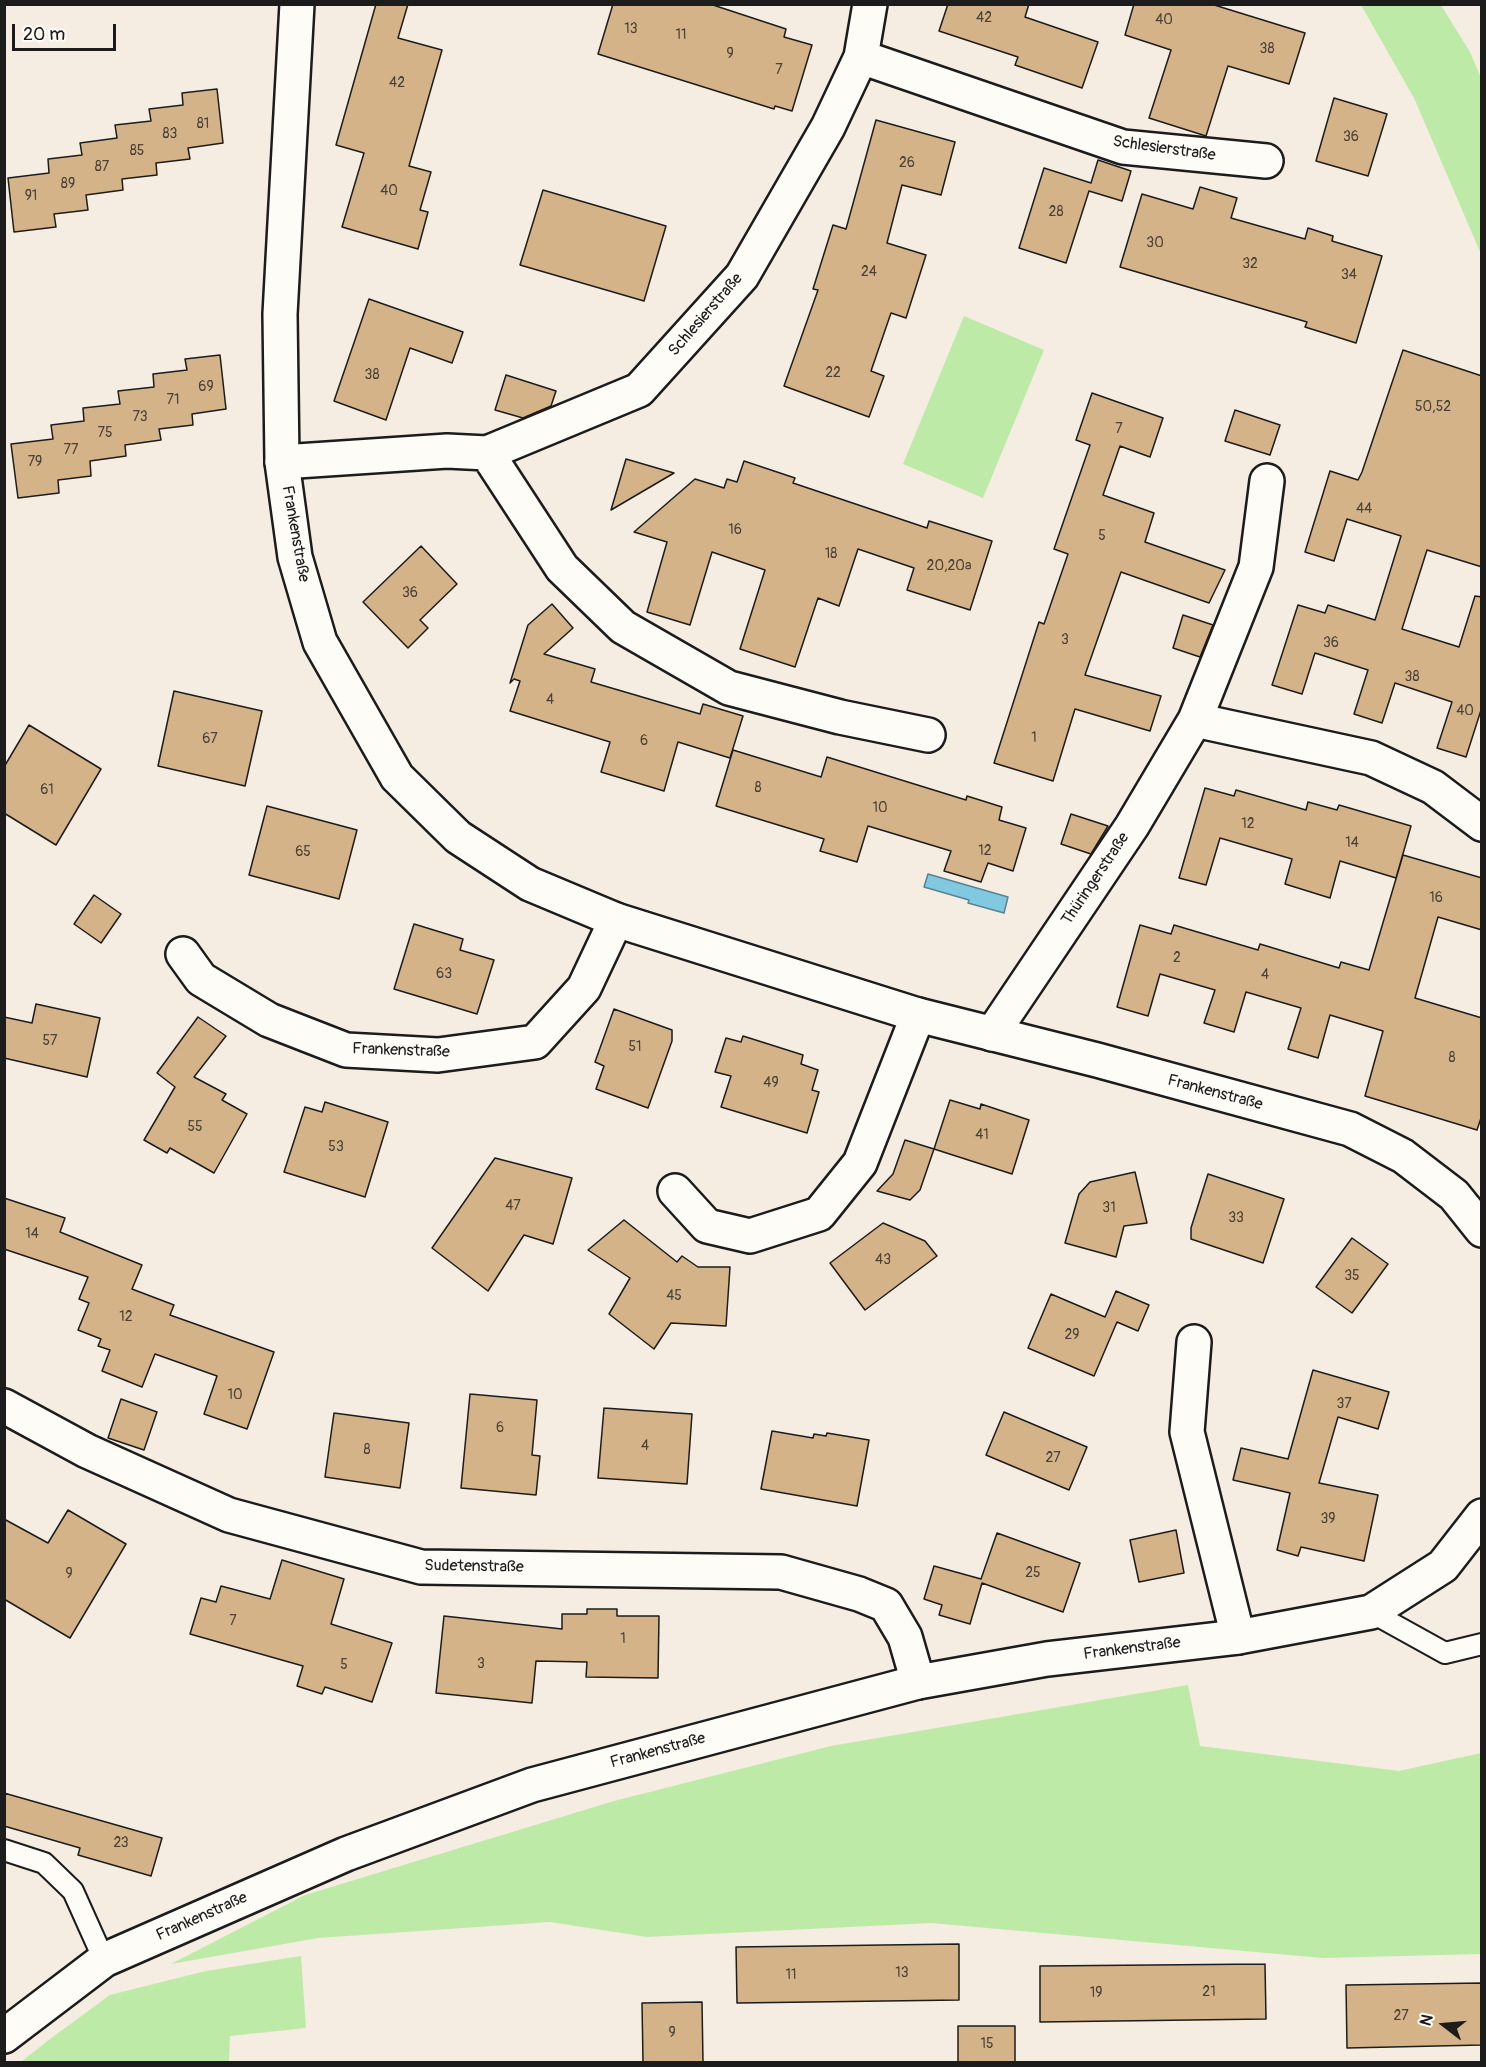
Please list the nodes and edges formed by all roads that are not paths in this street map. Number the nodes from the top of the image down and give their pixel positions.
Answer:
1 (297, 4) edge
2 (870, 4) edge
3 (861, 57) junction
4 (1266, 161) dead end
5 (487, 453) junction
6 (282, 462) junction
7 (1267, 482) dead end
8 (1195, 720) junction
9 (928, 735) dead end
10 (1482, 824) edge
11 (616, 920) junction
12 (183, 954) dead end
13 (918, 1015) junction
14 (992, 1034) junction
15 (675, 1191) dead end
16 (1482, 1230) edge
17 (1194, 1342) dead end
18 (4, 1406) edge
19 (1482, 1516) edge
20 (1371, 1612) junction
21 (1238, 1637) junction
22 (1482, 1644) edge
23 (918, 1682) junction
24 (4, 1850) edge
25 (104, 1960) junction
26 (4, 2036) edge

1 - 6 street, Frankenstraße
2 - 3 street, Schlesierstraße
3 - 4 street, Schlesierstraße
3 - 5 street, Schlesierstraße
5 - 6 street, Schlesierstraße
5 - 9 street
6 - 11 street, Frankenstraße
7 - 8 street, Thüringerstraße
8 - 10 street
8 - 14 street, Thüringerstraße
11 - 12 street, Frankenstraße
11 - 13 street, Frankenstraße
13 - 14 street, Frankenstraße
13 - 15 street
14 - 16 street, Frankenstraße
17 - 21 street
18 - 23 street, Sudetenstraße
19 - 20 street, Frankenstraße
20 - 21 street, Frankenstraße
20 - 22 lane
21 - 23 street, Frankenstraße
23 - 25 street, Frankenstraße
24 - 25 lane
25 - 26 street, Frankenstraße

